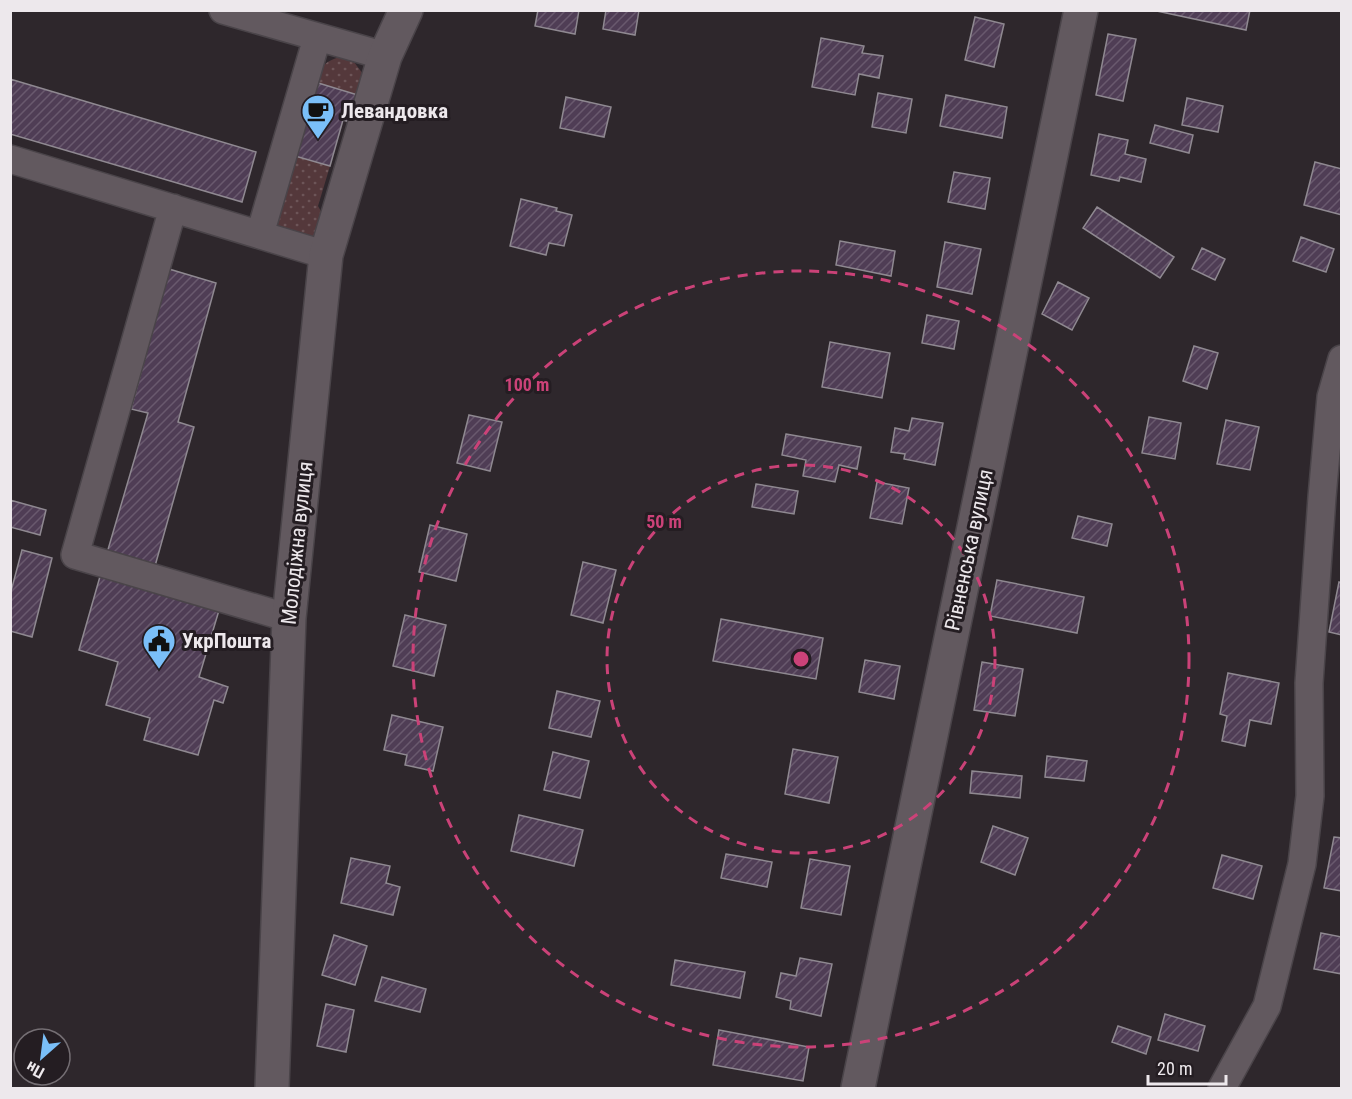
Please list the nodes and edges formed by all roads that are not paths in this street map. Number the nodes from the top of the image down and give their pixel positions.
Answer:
1 (222, 10) edge
2 (406, 10) edge
3 (1081, 10) edge
4 (317, 38) junction
5 (385, 57) junction
6 (10, 159) edge
7 (173, 208) junction
8 (260, 234) junction
9 (326, 255) junction
10 (1341, 359) edge
11 (289, 618) junction
12 (272, 1089) edge
13 (858, 1089) edge
14 (1222, 1089) edge

1 - 4 street
2 - 5 street, Молодіжна вулиця
3 - 13 street, Рівненська вулиця
4 - 5 street
4 - 8 street
5 - 9 street, Молодіжна вулиця
6 - 7 street
7 - 8 street
7 - 11 street
8 - 9 street
9 - 11 street, Молодіжна вулиця
10 - 14 street
11 - 12 street, Молодіжна вулиця

